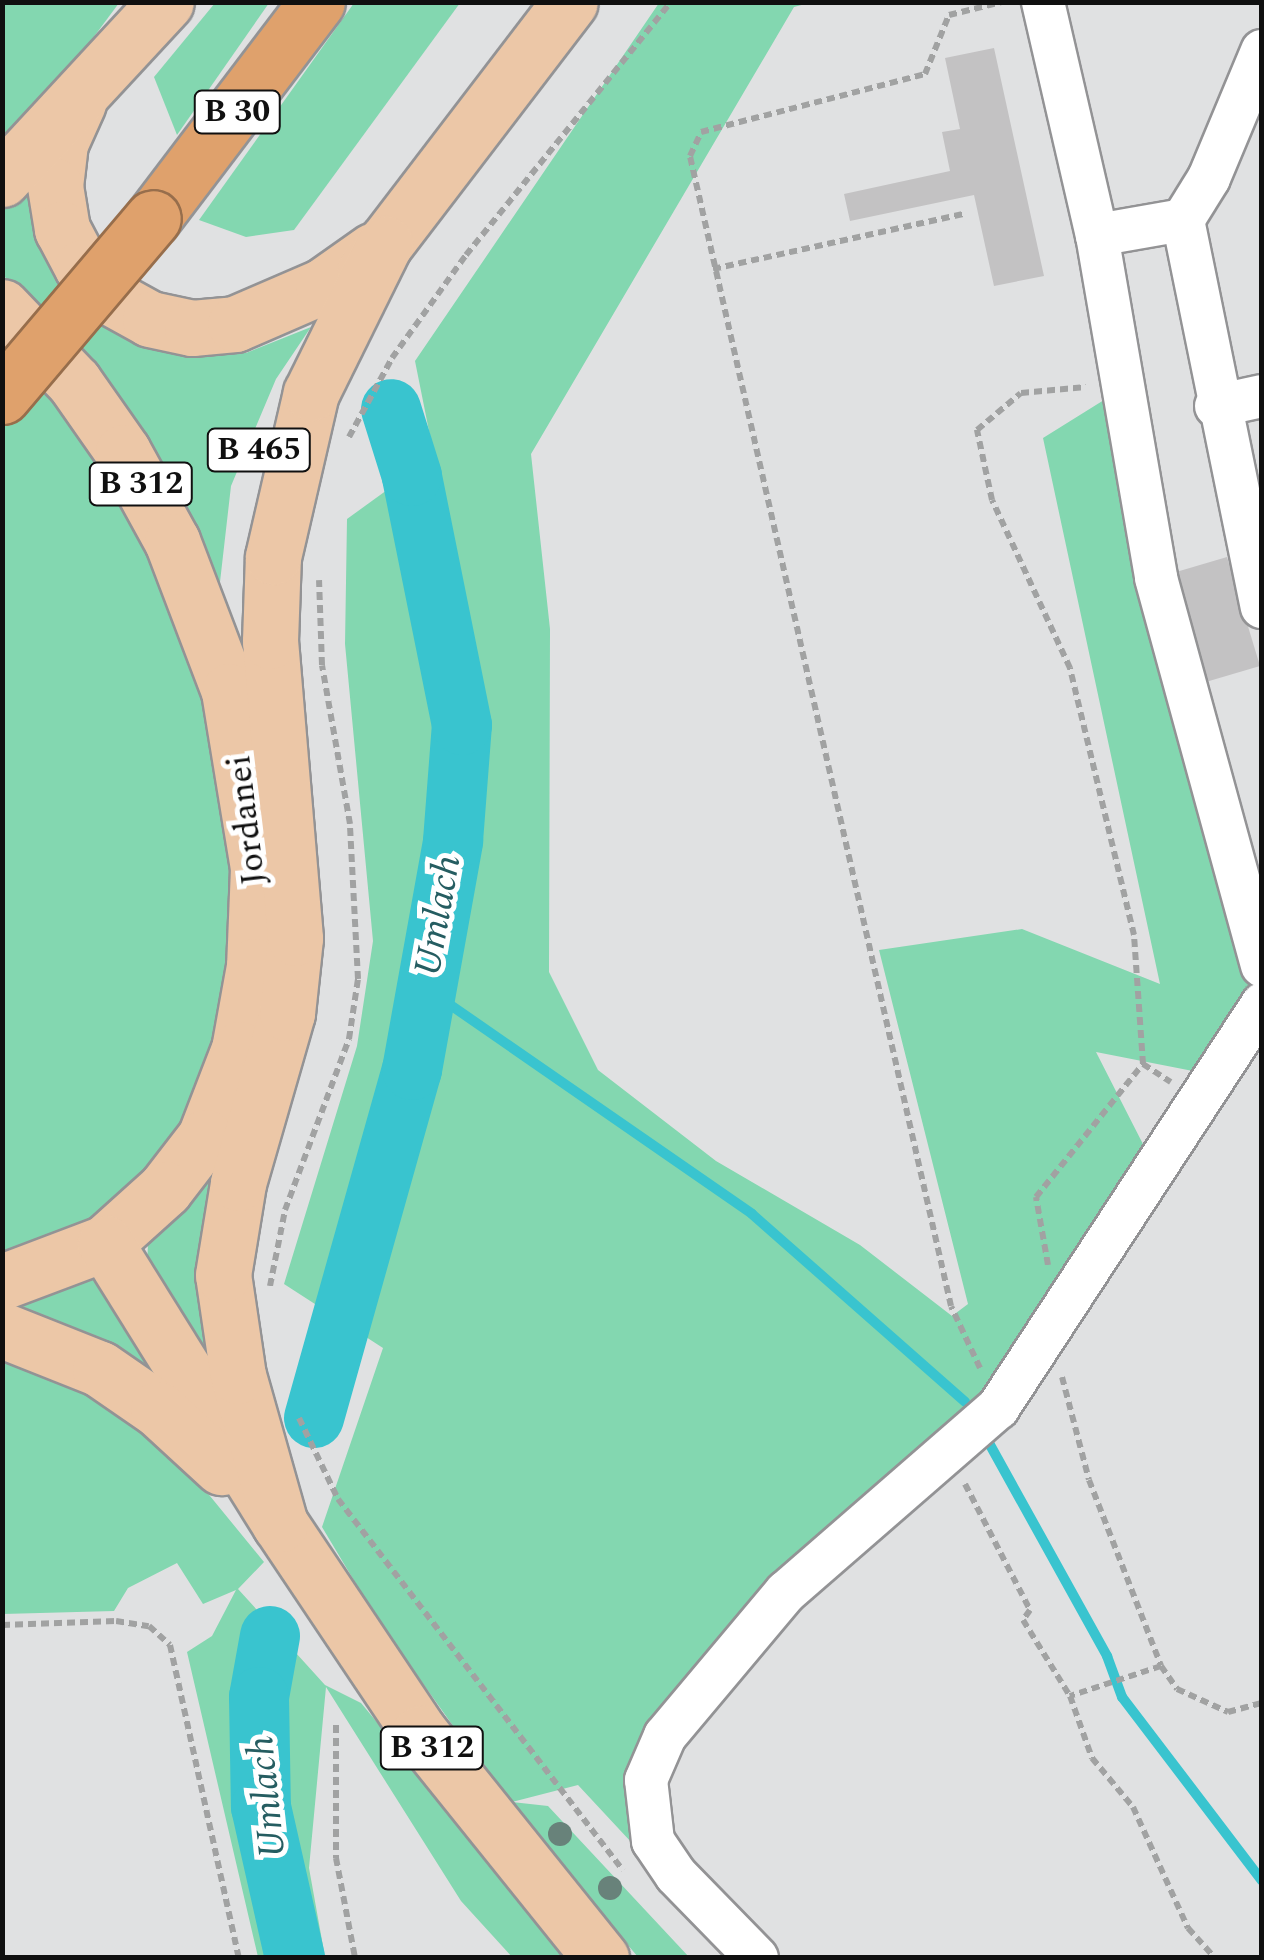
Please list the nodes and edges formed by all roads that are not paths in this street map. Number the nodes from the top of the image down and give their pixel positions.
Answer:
1 (166, 2) edge
2 (317, 2) edge
3 (570, 2) edge
4 (1043, 2) edge
5 (1262, 51) edge
6 (78, 104) junction
7 (2, 179) edge
8 (1183, 220) junction
9 (1097, 235) junction
10 (385, 243) junction
11 (2, 307) edge
12 (2, 396) edge
13 (1262, 396) edge
14 (1216, 406) junction
15 (1262, 606) edge
16 (229, 691) junction
17 (1262, 966) edge
18 (1262, 1004) edge
19 (105, 1243) junction
20 (2, 1282) edge
21 (2, 1330) edge
22 (280, 1524) junction
23 (601, 1958) edge
24 (757, 1958) edge

1 - 6 main road
2 - 12 highway, B 30, bridge
3 - 10 main road, B 465
4 - 9 lane
5 - 8 lane
6 - 7 main road
6 - 10 main road
8 - 9 lane
8 - 14 lane
9 - 17 lane
10 - 16 main road, B 465
10 - 22 main road
11 - 16 main road, Jordanei / B 312
13 - 14 lane
14 - 15 lane
16 - 19 main road, Jordanei / B 312
18 - 24 lane
19 - 20 main road, Jordanei / B 312
19 - 22 main road, B 312
21 - 22 main road, B 312
22 - 23 main road, B 312

